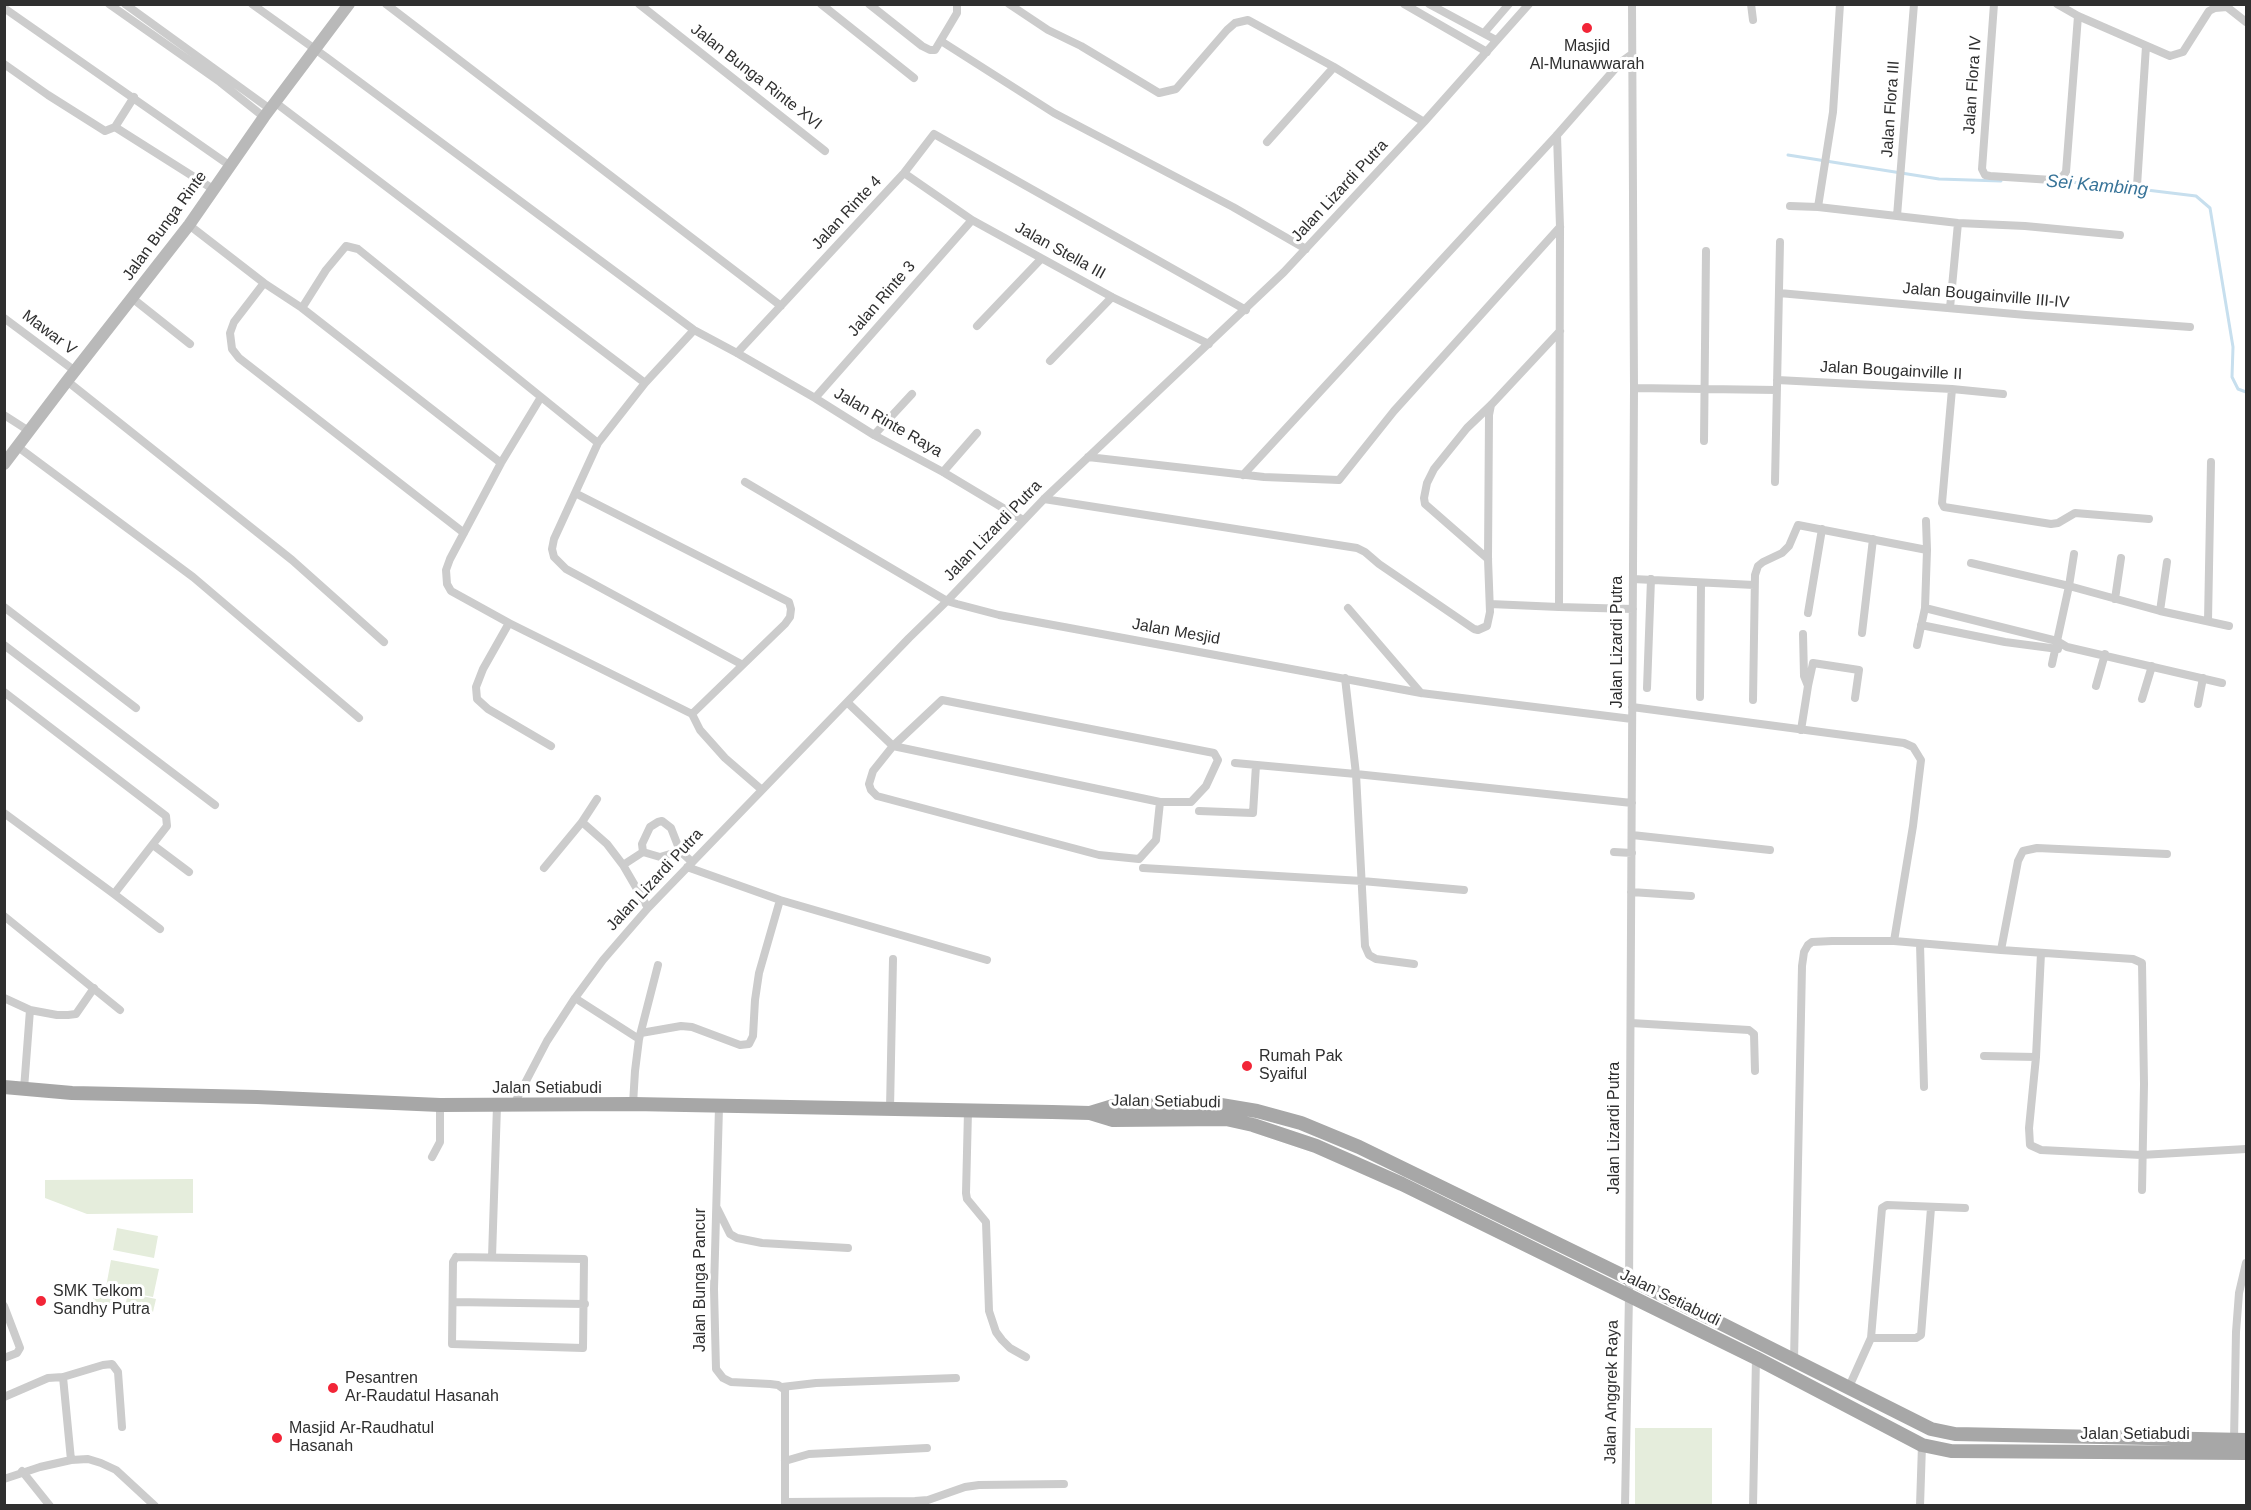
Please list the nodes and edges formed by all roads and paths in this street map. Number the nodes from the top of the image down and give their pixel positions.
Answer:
1 (109, 4) edge
2 (125, 4) edge
3 (252, 4) edge
4 (350, 4) edge
5 (386, 4) edge
6 (639, 4) edge
7 (822, 4) edge
8 (869, 4) edge
9 (957, 4) edge
10 (1009, 4) edge
11 (1404, 4) edge
12 (1429, 4) edge
13 (1509, 4) edge
14 (1529, 4) edge
15 (1750, 4) edge
16 (1840, 4) edge
17 (1914, 4) edge
18 (1994, 4) edge
19 (2057, 4) edge
20 (4, 8) edge
21 (1632, 9) edge
22 (1446, 15) junction
23 (133, 16) junction
24 (2078, 16) junction
25 (1753, 20) dead end
26 (2247, 22) edge
27 (1438, 25) junction
28 (1484, 33) junction
29 (1496, 40) junction
30 (941, 41) junction
31 (2146, 46) junction
32 (316, 50) junction
33 (1487, 52) junction
34 (1632, 54) junction
35 (4, 64) edge
36 (1334, 67) junction
37 (914, 78) dead end
38 (134, 97) junction
39 (270, 110) junction
40 (1424, 122) junction
41 (115, 127) junction
42 (1557, 135) junction
43 (1267, 142) dead end
44 (825, 151) dead end
45 (229, 165) junction
46 (904, 173) junction
47 (2137, 186) dead end
48 (213, 189) junction
49 (1790, 206) dead end
50 (1818, 207) junction
51 (1897, 216) junction
52 (972, 220) junction
53 (1958, 223) junction
54 (189, 225) junction
55 (1560, 227) junction
56 (2120, 235) dead end
57 (1780, 242) dead end
58 (1306, 249) junction
59 (1706, 251) dead end
60 (1041, 259) junction
61 (264, 283) junction
62 (1779, 293) junction
63 (1112, 297) junction
64 (132, 298) junction
65 (781, 306) junction
66 (302, 308) junction
67 (1950, 308) junction
68 (1246, 310) junction
69 (4, 318) edge
70 (977, 326) dead end
71 (2190, 327) dead end
72 (694, 330) junction
73 (1560, 331) junction
74 (190, 344) dead end
75 (1209, 344) junction
76 (737, 353) junction
77 (1050, 361) dead end
78 (71, 376) junction
79 (1777, 380) junction
80 (645, 383) junction
81 (1634, 388) junction
82 (1705, 389) junction
83 (1952, 389) junction
84 (1777, 390) junction
85 (912, 394) dead end
86 (2002, 394) dead end
87 (541, 397) junction
88 (815, 398) junction
89 (1491, 405) junction
90 (4, 415) edge
91 (29, 431) junction
92 (977, 433) dead end
93 (874, 435) junction
94 (1704, 441) dead end
95 (597, 443) junction
96 (18, 447) junction
97 (1088, 457) junction
98 (2211, 462) dead end
99 (501, 463) junction
100 (4, 464) edge
101 (943, 472) junction
102 (1243, 474) junction
103 (745, 482) dead end
104 (1775, 482) dead end
105 (575, 493) junction
106 (1044, 499) junction
107 (2149, 519) dead end
108 (1023, 520) junction
109 (1926, 521) dead end
110 (1821, 529) junction
111 (464, 533) junction
112 (1873, 539) junction
113 (1927, 550) junction
114 (2074, 554) dead end
115 (2121, 558) dead end
116 (1488, 559) junction
117 (2167, 562) dead end
118 (1971, 563) dead end
119 (1633, 579) junction
120 (1651, 579) junction
121 (1701, 584) junction
122 (1754, 585) junction
123 (2069, 586) junction
124 (2115, 599) junction
125 (947, 601) junction
126 (1490, 604) junction
127 (4, 607) edge
128 (1559, 607) junction
129 (1348, 608) dead end
130 (1924, 608) junction
131 (1633, 609) junction
132 (2160, 611) junction
133 (1808, 614) dead end
134 (2208, 621) junction
135 (509, 623) junction
136 (1921, 625) junction
137 (2229, 626) dead end
138 (1862, 633) dead end
139 (1803, 634) dead end
140 (384, 642) dead end
141 (4, 645) edge
142 (1917, 645) dead end
143 (2056, 645) junction
144 (2105, 654) junction
145 (741, 664) junction
146 (2052, 664) dead end
147 (2152, 666) junction
148 (1345, 678) junction
149 (2203, 678) junction
150 (2222, 682) dead end
151 (1808, 686) junction
152 (2096, 686) dead end
153 (1647, 688) dead end
154 (4, 692) edge
155 (1421, 693) junction
156 (1700, 697) dead end
157 (1855, 698) dead end
158 (1753, 699) dead end
159 (2142, 699) dead end
160 (848, 703) junction
161 (2198, 704) dead end
162 (1632, 707) junction
163 (136, 708) dead end
164 (692, 714) junction
165 (359, 718) dead end
166 (1632, 719) junction
167 (1801, 730) junction
168 (551, 746) dead end
169 (893, 746) junction
170 (1235, 763) dead end
171 (1256, 765) junction
172 (1356, 774) junction
173 (762, 790) junction
174 (597, 799) dead end
175 (1160, 802) junction
176 (1632, 803) junction
177 (215, 805) dead end
178 (1199, 811) dead end
179 (4, 813) edge
180 (582, 822) junction
181 (1632, 835) junction
182 (153, 844) junction
183 (1770, 850) dead end
184 (680, 851) junction
185 (643, 852) junction
186 (1614, 852) dead end
187 (1632, 853) junction
188 (2167, 854) dead end
189 (623, 865) junction
190 (689, 865) junction
191 (544, 868) dead end
192 (1143, 868) dead end
193 (189, 872) dead end
194 (1362, 881) junction
195 (1464, 890) dead end
196 (1631, 892) junction
197 (114, 894) junction
198 (1691, 896) dead end
199 (780, 900) junction
200 (648, 908) junction
201 (4, 916) edge
202 (160, 929) dead end
203 (1894, 941) junction
204 (1920, 944) junction
205 (2001, 950) junction
206 (2041, 953) junction
207 (893, 959) dead end
208 (987, 960) dead end
209 (1414, 964) dead end
210 (658, 965) dead end
211 (94, 988) junction
212 (4, 998) edge
213 (575, 998) junction
214 (30, 1010) junction
215 (120, 1010) dead end
216 (1631, 1023) junction
217 (640, 1036) junction
218 (1984, 1056) dead end
219 (2036, 1057) junction
220 (1755, 1071) dead end
221 (4, 1087) edge
222 (1924, 1087) dead end
223 (24, 1089) junction
224 (633, 1104) junction
225 (440, 1105) junction
226 (497, 1106) junction
227 (513, 1106) junction
228 (719, 1107) junction
229 (890, 1109) junction
230 (968, 1111) junction
231 (1090, 1113) junction
232 (2247, 1149) edge
233 (2141, 1155) junction
234 (432, 1156) dead end
235 (2142, 1190) dead end
236 (715, 1205) junction
237 (1930, 1208) junction
238 (1965, 1208) dead end
239 (848, 1248) dead end
240 (492, 1257) junction
241 (2247, 1263) edge
242 (1629, 1279) junction
243 (1629, 1295) junction
244 (453, 1302) junction
245 (585, 1304) junction
246 (4, 1306) edge
247 (1871, 1338) junction
248 (1026, 1357) dead end
249 (4, 1358) edge
250 (1756, 1358) junction
251 (1794, 1361) junction
252 (63, 1377) junction
253 (956, 1378) dead end
254 (782, 1387) junction
255 (1848, 1389) junction
256 (4, 1397) edge
257 (122, 1427) dead end
258 (2240, 1440) edge
259 (1922, 1445) junction
260 (927, 1448) dead end
261 (2247, 1453) edge
262 (71, 1460) junction
263 (785, 1461) junction
264 (22, 1472) junction
265 (4, 1479) edge
266 (1064, 1484) dead end
267 (785, 1504) edge
268 (50, 1506) edge
269 (155, 1506) edge
270 (1625, 1506) edge
271 (1753, 1506) edge
272 (1920, 1506) edge

1 - 23 street
2 - 23 street
3 - 32 street, Jalan Rinte Raya
4 - 32 street, Jalan Bunga Rinte
5 - 65 street
6 - 44 street, Jalan Bunga Rinte XVI
7 - 37 street
8 - 30 street
9 - 30 street
10 - 36 street
11 - 27 street
12 - 22 street
13 - 28 street
14 - 29 street, Jalan Lizardi Putra
15 - 25 street
16 - 50 street
17 - 51 street, Jalan Flora III
18 - 24 street, Jalan Flora IV
19 - 24 street
20 - 38 street
21 - 34 street, Jalan Lizardi Putra
22 - 27 street
22 - 28 street
23 - 39 street
24 - 31 street
26 - 31 street
27 - 33 street
28 - 29 street
29 - 33 street, Jalan Lizardi Putra
30 - 58 street
31 - 47 street
32 - 39 street, Jalan Bunga Rinte
32 - 72 street, Jalan Rinte Raya
33 - 40 street, Jalan Lizardi Putra
34 - 42 street
34 - 81 street, Jalan Lizardi Putra
35 - 41 street
36 - 40 street
36 - 43 street
38 - 41 street
38 - 45 street
39 - 45 street, Jalan Bunga Rinte
39 - 80 street
40 - 58 street, Jalan Lizardi Putra
41 - 48 street
42 - 55 street
42 - 102 street
45 - 48 street, Jalan Bunga Rinte
46 - 52 street, Jalan Stella III
46 - 65 street, Jalan Rinte 4
46 - 68 street, Jalan Rinte 4
48 - 54 street, Jalan Bunga Rinte
49 - 50 street
50 - 51 street
51 - 53 street
52 - 60 street, Jalan Stella III
52 - 88 street, Jalan Rinte 3
53 - 56 street
53 - 67 street
54 - 61 street
54 - 64 street, Jalan Bunga Rinte
55 - 73 street
55 - 102 street
57 - 62 street
58 - 68 street, Jalan Lizardi Putra
59 - 82 street
60 - 63 street, Jalan Stella III
60 - 70 street
61 - 66 street
61 - 111 street
62 - 67 street, Jalan Bougainville III-IV
62 - 79 street
63 - 75 street, Jalan Stella III
63 - 77 street
64 - 74 street
64 - 78 street, Jalan Bunga Rinte
65 - 76 street, Jalan Rinte 4
66 - 87 street
66 - 99 street
67 - 71 street, Jalan Bougainville III-IV
68 - 75 street, Jalan Lizardi Putra
69 - 78 street, Mawar V
72 - 76 street, Jalan Rinte Raya
72 - 80 street
73 - 89 street
73 - 128 street
75 - 97 street, Jalan Lizardi Putra
76 - 88 street, Jalan Rinte Raya
78 - 91 street, Jalan Bunga Rinte
78 - 140 street, Mawar V
79 - 83 street, Jalan Bougainville II
79 - 84 street
80 - 95 street
81 - 82 street
81 - 119 street, Jalan Lizardi Putra
82 - 84 street
82 - 94 street
83 - 86 street, Jalan Bougainville II
83 - 107 street
84 - 104 street
85 - 93 street
87 - 95 street
87 - 99 street
88 - 93 street, Jalan Rinte Raya
89 - 116 street
89 - 116 street
90 - 91 street
91 - 96 street, Jalan Bunga Rinte
92 - 101 street
93 - 101 street, Jalan Rinte Raya
95 - 105 street
96 - 100 street, Jalan Bunga Rinte
96 - 165 street
97 - 102 street
97 - 106 street, Jalan Lizardi Putra
98 - 134 street
99 - 111 street
101 - 108 street, Jalan Rinte Raya
103 - 125 street, Jalan Mesjid
105 - 145 street
105 - 145 street
106 - 108 street, Jalan Lizardi Putra
106 - 126 street
108 - 125 street, Jalan Lizardi Putra
109 - 113 street
110 - 112 street
110 - 122 street
110 - 133 street
111 - 135 street
112 - 113 street
112 - 138 street
113 - 130 street
114 - 123 street
115 - 124 street
116 - 126 street
117 - 132 street
118 - 123 street
119 - 120 street
119 - 131 street, Jalan Lizardi Putra
120 - 121 street
120 - 153 street
121 - 122 street
121 - 156 street
122 - 158 street
123 - 124 street
123 - 143 street
124 - 132 street
125 - 148 street, Jalan Mesjid
125 - 160 street, Jalan Lizardi Putra
126 - 128 street
127 - 163 street
128 - 131 street
129 - 155 street
130 - 136 street
130 - 143 street
131 - 162 street, Jalan Lizardi Putra
132 - 134 street
134 - 137 street
135 - 164 street
135 - 168 street
136 - 142 street
136 - 143 street
139 - 151 street
141 - 177 street
143 - 144 street
143 - 146 street
144 - 147 street
144 - 152 street
145 - 164 street
147 - 149 street
147 - 159 street
148 - 155 street, Jalan Mesjid
148 - 172 street
149 - 150 street
149 - 161 street
151 - 157 street
151 - 167 street
154 - 182 street
155 - 166 street, Jalan Mesjid
160 - 169 street
160 - 173 street, Jalan Lizardi Putra
162 - 166 street, Jalan Lizardi Putra
162 - 167 street
164 - 173 street
166 - 176 street, Jalan Lizardi Putra
167 - 203 street
169 - 175 street
169 - 175 street
169 - 175 street
170 - 171 street
171 - 172 street
171 - 178 street
172 - 176 street
172 - 194 street
173 - 190 street, Jalan Lizardi Putra
174 - 180 street
176 - 181 street, Jalan Lizardi Putra
179 - 197 street
180 - 189 street
180 - 191 street
181 - 183 street
181 - 187 street, Jalan Lizardi Putra
182 - 193 street
182 - 197 street
184 - 185 street
184 - 185 street
184 - 190 street
185 - 189 street
186 - 187 street
187 - 196 street, Jalan Lizardi Putra
188 - 205 street
189 - 200 street
190 - 199 street
190 - 200 street, Jalan Lizardi Putra
192 - 194 street
194 - 195 street
194 - 209 street
196 - 198 street
196 - 216 street, Jalan Lizardi Putra
197 - 202 street
199 - 208 street
199 - 217 street
200 - 213 street, Jalan Lizardi Putra
201 - 211 street
203 - 204 street
203 - 251 street
204 - 205 street
204 - 222 street
205 - 206 street
206 - 219 street
206 - 233 street
207 - 229 street
210 - 217 street
211 - 214 street
211 - 215 street
212 - 214 street
213 - 217 street
213 - 227 street, Jalan Lizardi Putra
214 - 223 street
216 - 220 street
216 - 242 street, Jalan Lizardi Putra
217 - 224 street
218 - 219 street
219 - 233 street
221 - 223 main road, Jalan Setiabudi
223 - 225 main road, Jalan Setiabudi
224 - 227 main road, Jalan Setiabudi
224 - 228 main road, Jalan Setiabudi
225 - 226 main road, Jalan Setiabudi
225 - 234 street
226 - 227 main road, Jalan Setiabudi
226 - 240 street
228 - 229 main road, Jalan Setiabudi
228 - 236 street, Jalan Bunga Pancur
229 - 230 main road, Jalan Setiabudi
230 - 231 main road, Jalan Setiabudi
230 - 248 street
231 - 242 main road, Jalan Setiabudi
231 - 243 main road, Jalan Setiabudi
232 - 233 street
233 - 235 street
236 - 239 street
236 - 254 street, Jalan Bunga Pancur
237 - 238 street
237 - 247 street
237 - 247 street
240 - 244 street
240 - 245 street
241 - 258 street
242 - 243 street, Jalan Anggrek Raya
242 - 251 main road, Jalan Setiabudi
243 - 250 main road, Jalan Setiabudi
243 - 270 street, Jalan Anggrek Raya
244 - 245 street
244 - 245 street
246 - 249 street
247 - 255 street
250 - 259 main road, Jalan Setiabudi
250 - 271 street
251 - 255 main road, Jalan Setiabudi
252 - 256 street
252 - 257 street
252 - 262 street
253 - 254 street, Jalan Bunga Pancur
254 - 263 street
255 - 258 main road, Jalan Setiabudi
259 - 261 main road, Jalan Setiabudi
259 - 272 street
260 - 263 street
262 - 264 street
262 - 269 street
263 - 267 street
264 - 265 street
264 - 268 street
266 - 267 street

